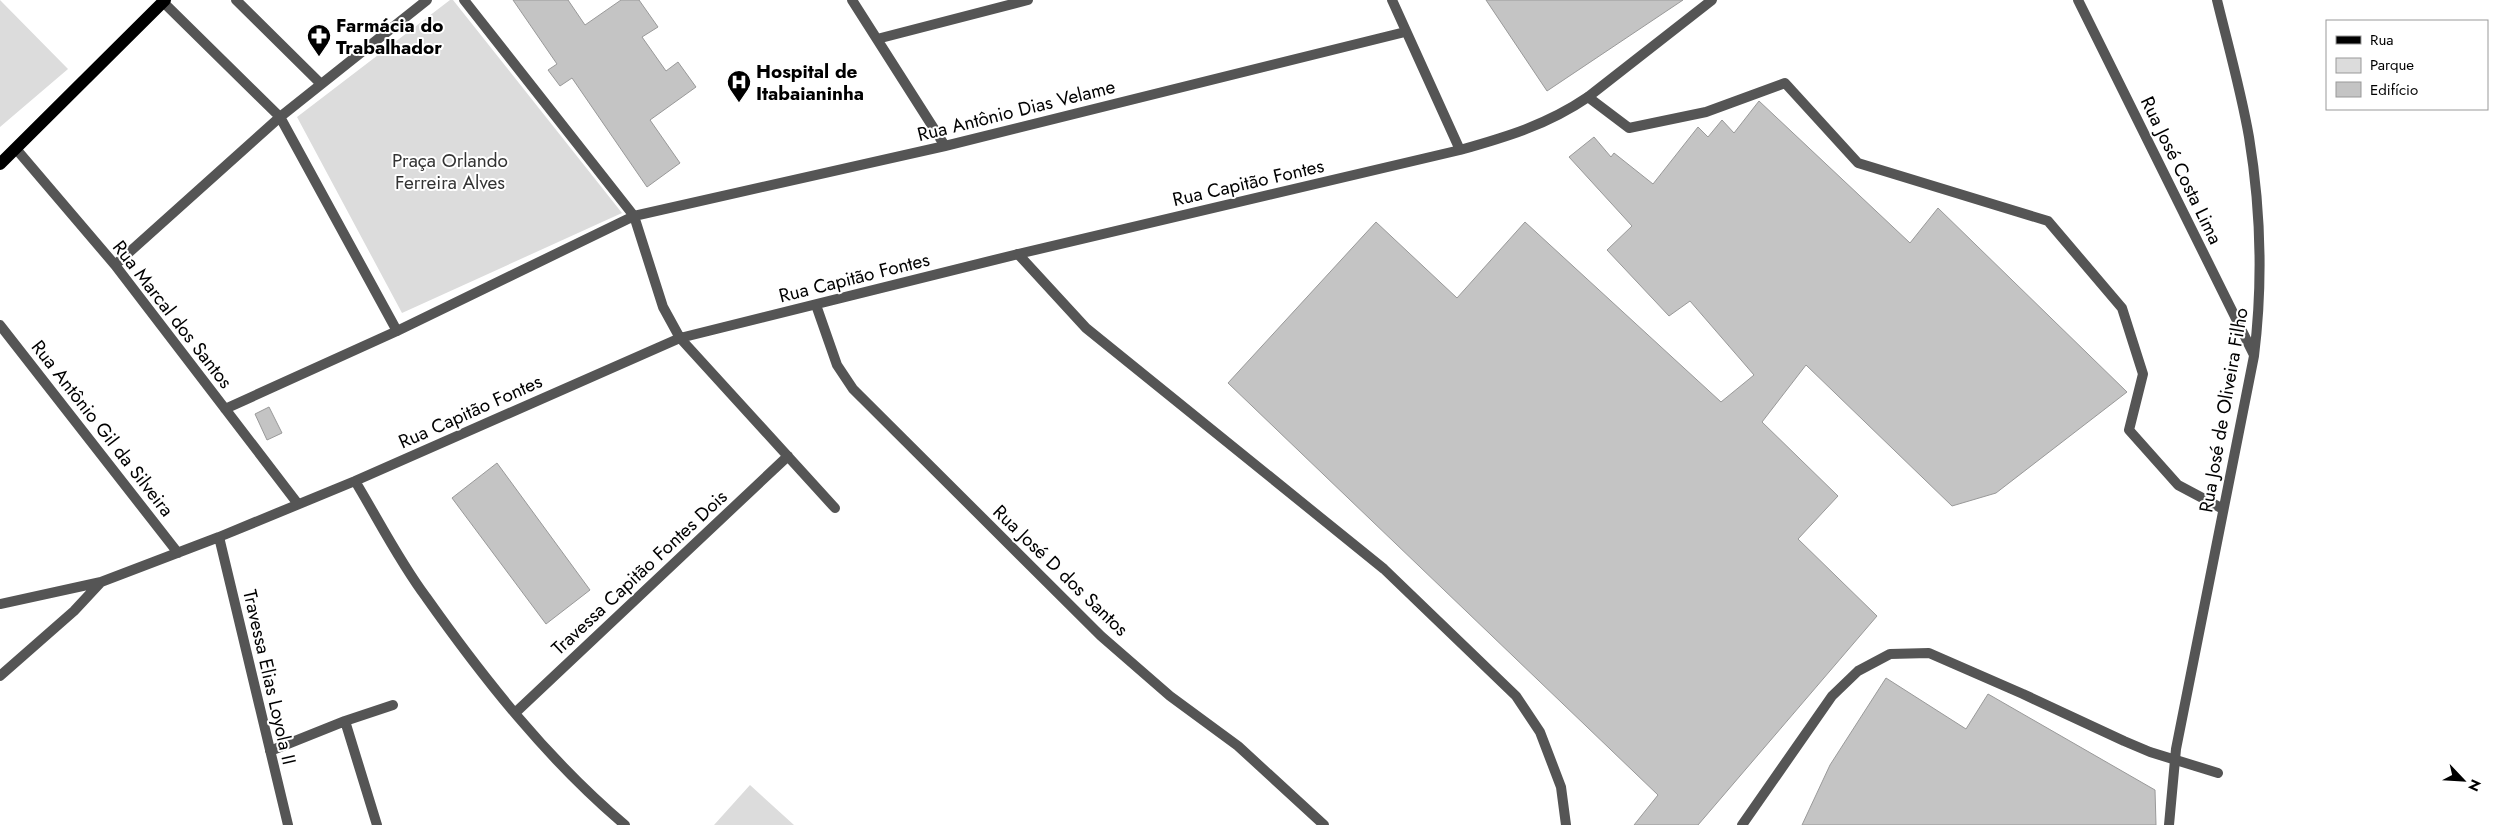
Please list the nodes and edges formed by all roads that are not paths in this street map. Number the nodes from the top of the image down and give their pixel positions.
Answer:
1 (236, 0) edge
2 (427, 0) edge
3 (464, 0) edge
4 (852, 0) edge
5 (1028, 0) edge
6 (1392, 0) edge
7 (1712, 0) edge
8 (2078, 0) edge
9 (2217, 0) edge
10 (164, 1) edge
11 (1405, 32) junction
12 (877, 39) junction
13 (321, 84) junction
14 (1588, 96) junction
15 (280, 117) junction
16 (945, 146) junction
17 (17, 150) junction
18 (1460, 150) junction
19 (0, 164) edge
20 (634, 216) junction
21 (1018, 254) junction
22 (114, 265) junction
23 (816, 305) junction
24 (0, 325) edge
25 (397, 331) junction
26 (680, 338) junction
27 (2254, 356) junction
28 (225, 409) junction
29 (788, 456) junction
30 (355, 481) junction
31 (298, 504) junction
32 (835, 508) dead end
33 (2223, 509) junction
34 (219, 537) junction
35 (178, 553) junction
36 (101, 582) junction
37 (0, 604) edge
38 (0, 676) edge
39 (393, 706) dead end
40 (515, 713) junction
41 (345, 721) junction
42 (270, 751) junction
43 (2175, 760) junction
44 (2218, 773) dead end
45 (288, 825) edge
46 (377, 825) edge
47 (625, 825) edge
48 (1324, 825) edge
49 (1566, 825) edge
50 (1742, 825) edge
51 (2169, 825) edge

1 - 13 street
2 - 13 street
3 - 20 street
4 - 12 street
5 - 12 street
6 - 11 street
7 - 14 street, Rua Capitão Fontes
8 - 27 street, Rua José Costa Lima
9 - 27 street, Rua José de Oliveira Filho
10 - 15 street
10 - 17 main road
11 - 16 street, Rua Antônio Dias Velame
11 - 18 street
12 - 16 street
13 - 15 street
14 - 18 street, Rua Capitão Fontes
14 - 33 street
15 - 22 street
15 - 25 street
16 - 20 street, Rua Antônio Dias Velame
17 - 19 main road
17 - 22 street, Rua Marcal dos Santos
18 - 21 street, Rua Capitão Fontes
20 - 25 street
20 - 26 street
21 - 23 street, Rua Capitão Fontes
21 - 49 street
22 - 28 street, Rua Marcal dos Santos
23 - 26 street, Rua Capitão Fontes
23 - 48 street, Rua José D dos Santos
24 - 35 street, Rua Antônio Gil da Silveira
25 - 28 street
26 - 29 street
26 - 30 street, Rua Capitão Fontes
27 - 33 street, Rua José de Oliveira Filho
28 - 31 street, Rua Marcal dos Santos
29 - 32 street
29 - 40 street, Travessa Capitão Fontes Dois
30 - 31 street, Rua Capitão Fontes
30 - 40 street
31 - 34 street, Rua Capitão Fontes
33 - 43 street, Rua José de Oliveira Filho
34 - 35 street, Rua Capitão Fontes
34 - 42 street, Travessa Elias Loyola II
35 - 36 street, Rua Capitão Fontes
36 - 37 street, Rua Capitão Fontes
36 - 38 street
39 - 41 street
40 - 47 street
41 - 42 street
41 - 46 street
42 - 45 street, Travessa Elias Loyola II
43 - 44 street
43 - 50 street
43 - 51 street, Rua José de Oliveira Filho

